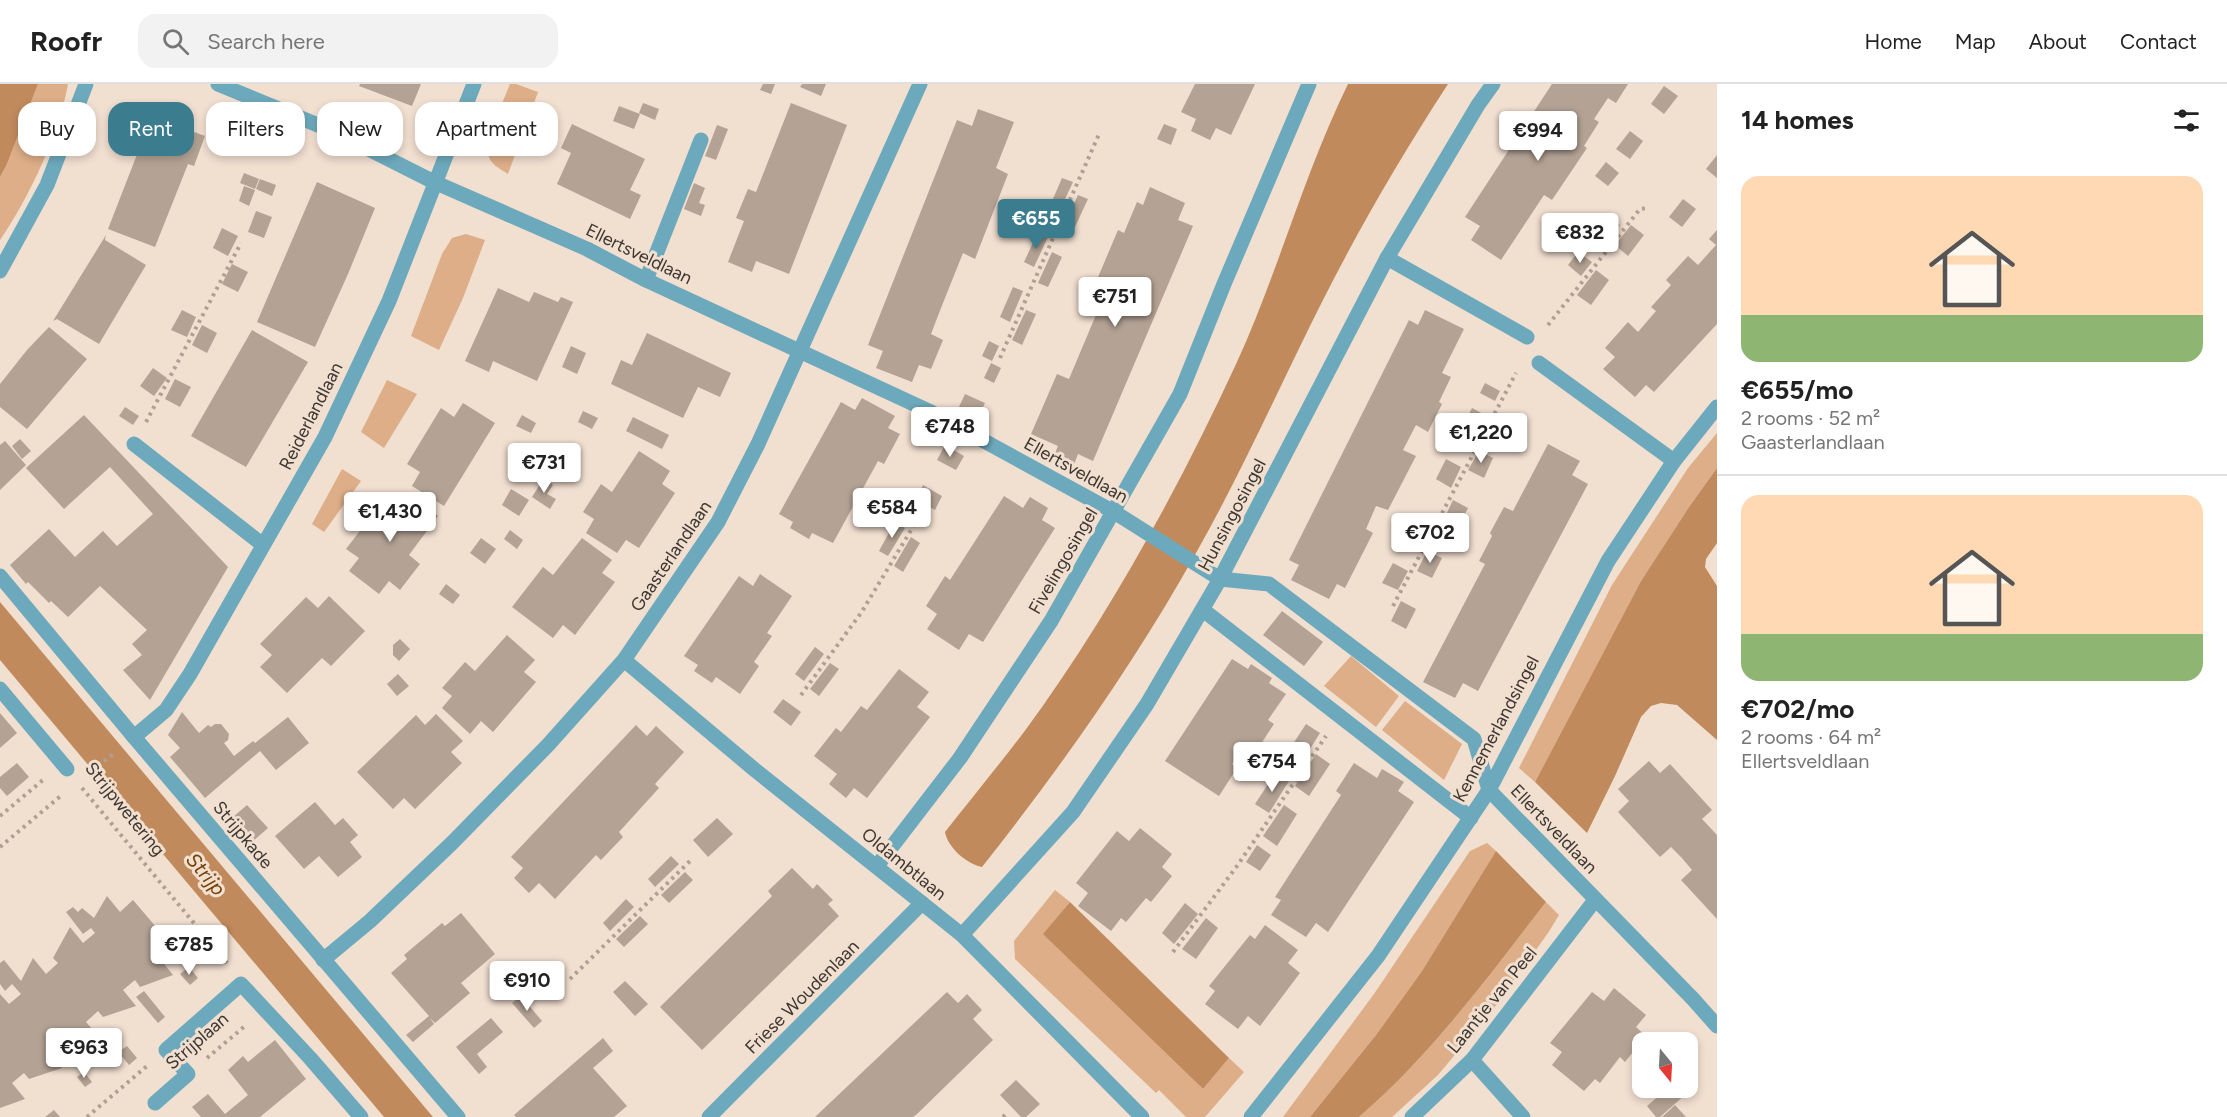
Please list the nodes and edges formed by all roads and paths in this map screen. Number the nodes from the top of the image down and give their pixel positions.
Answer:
1 (86, 84) edge
2 (218, 84) edge
3 (474, 84) edge
4 (920, 84) edge
5 (1310, 84) edge
6 (1492, 84) edge
7 (1100, 132) dead end
8 (701, 140) dead end
9 (434, 182) junction
10 (1648, 208) dead end
11 (241, 243) dead end
12 (1388, 258) junction
13 (0, 271) edge
14 (646, 280) junction
15 (1527, 337) junction
16 (799, 351) junction
17 (1000, 358) dead end
18 (1539, 363) dead end
19 (1717, 407) edge
20 (134, 444) joint
21 (1674, 461) junction
22 (1114, 512) junction
23 (919, 517) dead end
24 (263, 545) junction
25 (0, 576) edge
26 (1220, 579) junction
27 (1393, 606) dead end
28 (1203, 610) junction
29 (624, 660) junction
30 (0, 688) edge
31 (801, 695) dead end
32 (1329, 731) dead end
33 (134, 737) junction
34 (116, 752) dead end
35 (65, 766) junction
36 (77, 782) junction
37 (1489, 789) junction
38 (0, 816) edge
39 (1471, 818) junction
40 (0, 847) edge
41 (692, 859) dead end
42 (877, 866) junction
43 (1596, 900) junction
44 (921, 903) junction
45 (962, 935) junction
46 (1173, 952) dead end
47 (323, 960) junction
48 (570, 979) dead end
49 (241, 984) junction
50 (265, 1009) junction
51 (1717, 1026) edge
52 (166, 1050) junction
53 (1472, 1060) junction
54 (188, 1074) junction
55 (155, 1103) dead end
56 (1008, 1112) dead end
57 (87, 1117) edge
58 (361, 1117) edge
59 (458, 1117) edge
60 (709, 1117) edge
61 (1003, 1117) edge
62 (1143, 1117) edge
63 (1251, 1117) edge
64 (1412, 1117) edge
65 (1523, 1117) edge

1 - 13 street
2 - 9 street, Ellertsveldlaan
3 - 9 street, Reiderlandlaan
4 - 16 street, Gaasterlandlaan
5 - 22 street, Fivelingosingel
6 - 12 street, Hunsingosingel
7 - 17 path
8 - 14 street
9 - 14 street, Ellertsveldlaan
9 - 24 street, Reiderlandlaan
10 - 15 path
11 - 20 path
12 - 15 street
12 - 26 street, Hunsingosingel
14 - 16 street, Ellertsveldlaan
15 - 27 path
16 - 22 street, Ellertsveldlaan
16 - 29 street, Gaasterlandlaan
18 - 21 street
19 - 21 street, Kennemerlandsingel
20 - 24 street
21 - 37 street, Kennemerlandsingel
22 - 26 street, Ellertsveldlaan
22 - 42 street, Fivelingosingel
23 - 31 path
24 - 33 street, Reiderlandlaan
25 - 33 street, Strijpkade
26 - 28 street, Hunsingosingel
26 - 37 street, Ellertsveldlaan
28 - 39 street
28 - 45 street, Hunsingosingel
29 - 42 street, Oldambtlaan
29 - 47 street, Gaasterlandlaan
30 - 35 street, Strijpwetering
32 - 46 path
33 - 47 street, Strijpkade
34 - 36 path
35 - 36 path, Strijpwetering
35 - 38 path
36 - 40 path
36 - 49 path, Strijpwetering
37 - 39 street, Kennemerlandsingel
37 - 43 street, Ellertsveldlaan
39 - 63 street, Kennemerlandsingel
41 - 48 path
42 - 44 street, Oldambtlaan
43 - 51 street, Ellertsveldlaan
43 - 53 street, Laantje van Peel
44 - 45 street, Oldambtlaan
44 - 60 street, Friese Woudenlaan
45 - 62 street, Oldambtlaan
47 - 59 street, Strijpkade
49 - 50 street
49 - 52 street, Strijplaan
50 - 54 path, Strijplaan
50 - 58 street
52 - 54 street
52 - 57 path, Strijplaan
53 - 64 street, Laantje van Peel
53 - 65 street
54 - 55 street, Strijplaan
56 - 61 path

